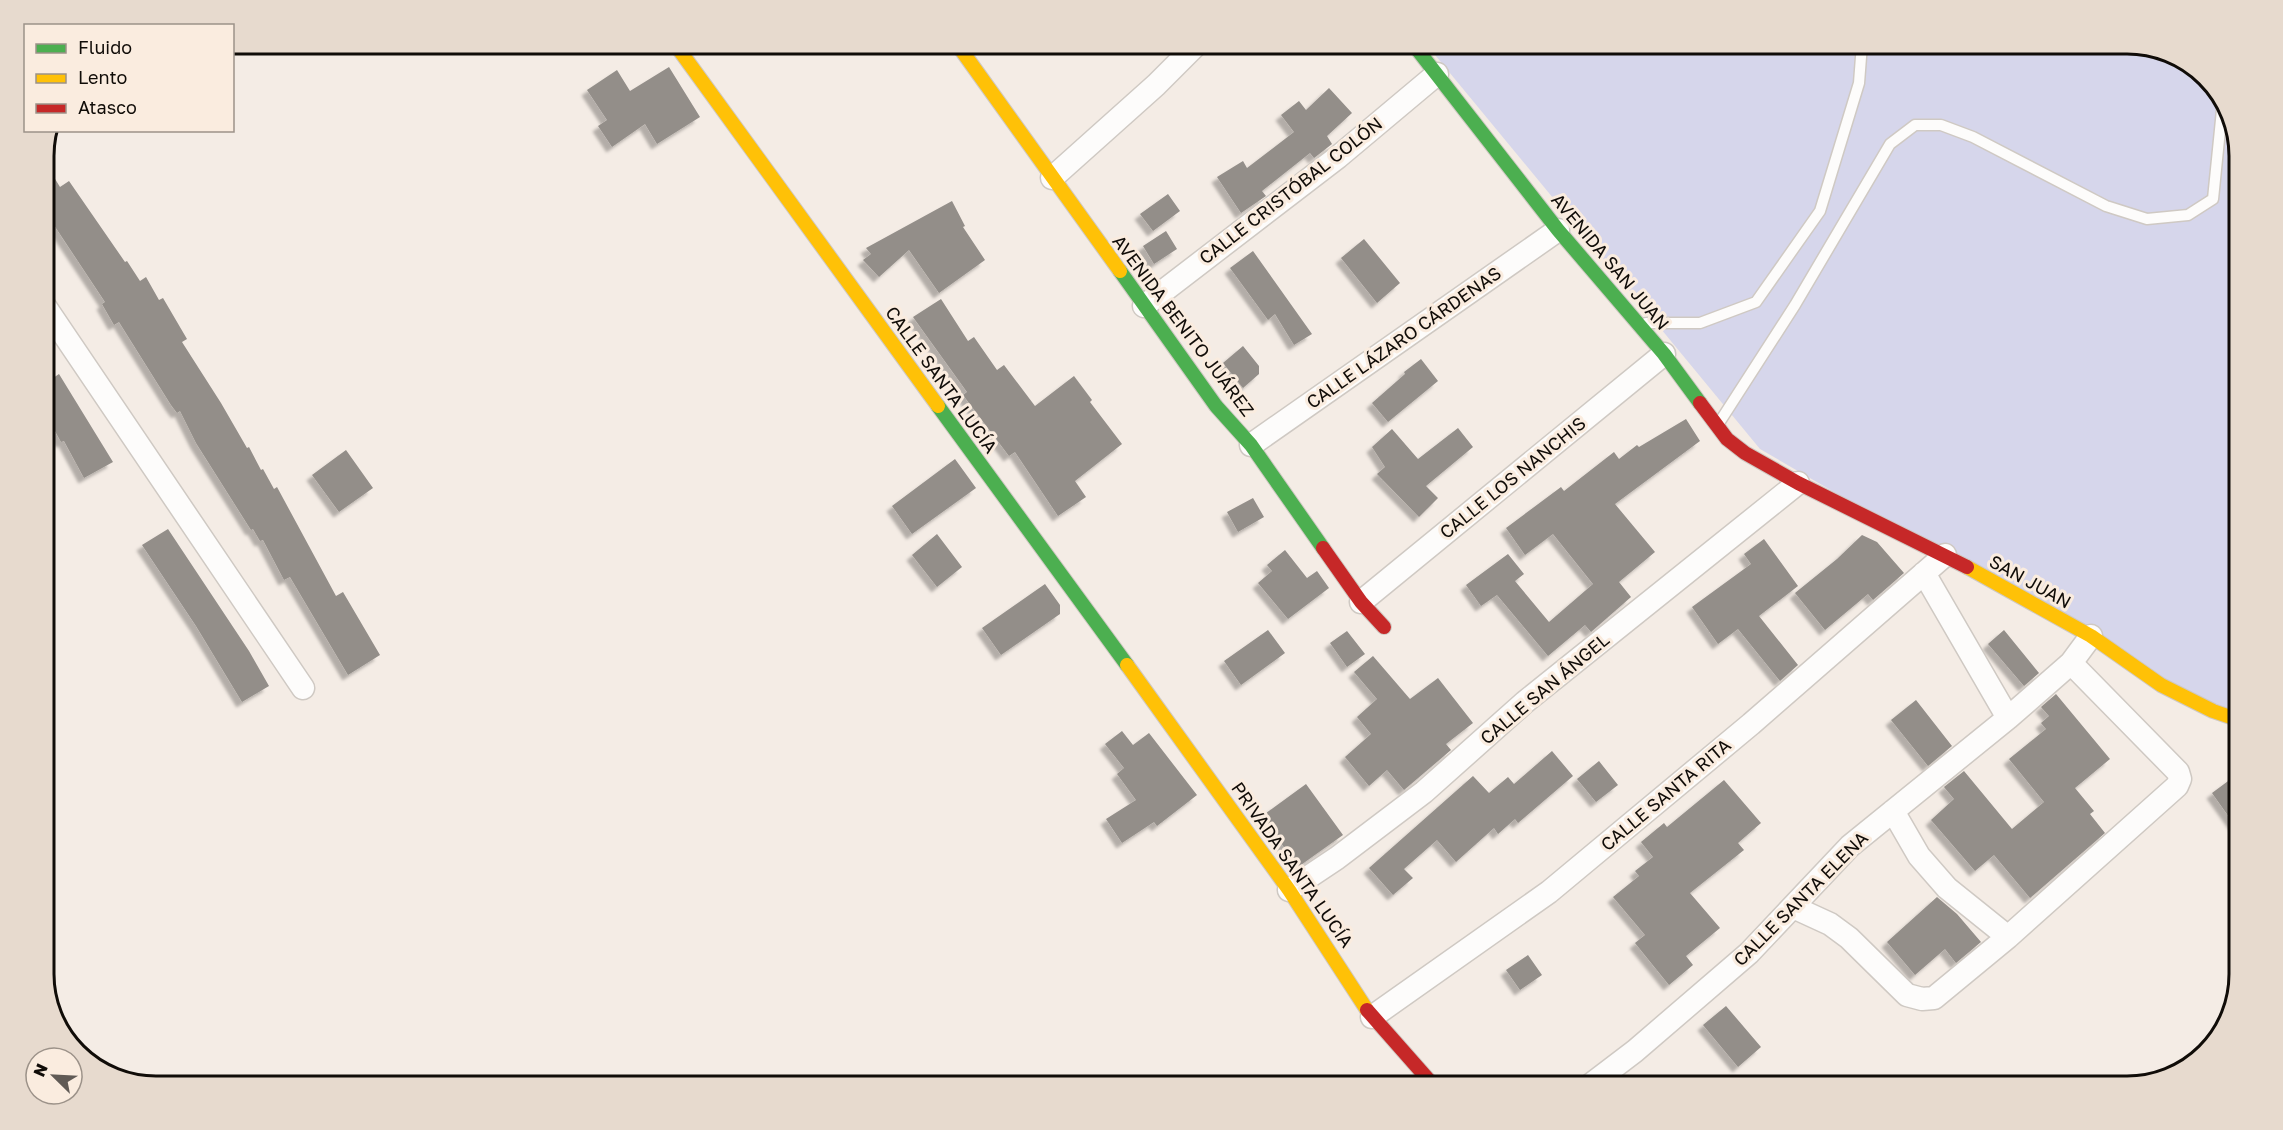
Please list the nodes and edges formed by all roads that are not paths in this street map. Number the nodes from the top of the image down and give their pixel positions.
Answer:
1 (682, 54) edge
2 (964, 54) edge
3 (1187, 54) edge
4 (1421, 54) edge
5 (1861, 54) edge
6 (1437, 74) junction
7 (2221, 117) edge
8 (1052, 178) junction
9 (1558, 230) junction
10 (1144, 306) junction
11 (54, 320) edge
12 (1636, 323) junction
13 (1664, 354) junction
14 (1717, 426) junction
15 (1251, 445) junction
16 (1798, 483) junction
17 (1945, 555) junction
18 (1924, 573) junction
19 (1361, 602) junction
20 (1384, 627) dead end
21 (2091, 636) junction
22 (2071, 663) junction
23 (303, 688) dead end
24 (2229, 716) edge
25 (2008, 718) junction
26 (1179, 736) joint
27 (1893, 812) junction
28 (1289, 890) junction
29 (1793, 906) junction
30 (2008, 937) junction
31 (1372, 1017) junction
32 (1425, 1076) edge
33 (1602, 1076) edge

1 - 26 street, CALLE SANTA LUCÍA
2 - 8 street, AVENIDA BENITO JUÁREZ
3 - 8 street
4 - 6 street, AVENIDA SAN JUAN
5 - 12 lane
6 - 9 street, AVENIDA SAN JUAN
6 - 10 street, CALLE CRISTÓBAL COLÓN
7 - 14 lane
8 - 10 street, AVENIDA BENITO JUÁREZ
9 - 12 street, AVENIDA SAN JUAN
9 - 15 street, CALLE LÁZARO CÁRDENAS
10 - 15 street, AVENIDA BENITO JUÁREZ
11 - 23 street
12 - 13 street, AVENIDA SAN JUAN
13 - 14 street, AVENIDA SAN JUAN
13 - 19 street, CALLE LOS NANCHIS
14 - 16 street, AVENIDA SAN JUAN
15 - 19 street, AVENIDA BENITO JUÁREZ
16 - 17 street, SAN JUAN
16 - 28 street, CALLE SAN ÁNGEL
17 - 18 street, CALLE SANTA RITA
17 - 21 street, SAN JUAN
18 - 25 street
18 - 31 street, CALLE SANTA RITA
19 - 20 street, AVENIDA BENITO JUÁREZ
21 - 22 street, CALLE SANTA ELENA
21 - 24 street, SAN JUAN
22 - 25 street, CALLE SANTA ELENA
22 - 30 street
25 - 27 street, CALLE SANTA ELENA
26 - 28 street, PRIVADA SANTA LUCÍA
27 - 29 street, CALLE SANTA ELENA
27 - 30 street
28 - 31 street, PRIVADA SANTA LUCÍA
29 - 30 street
29 - 33 street, CALLE SANTA ELENA
31 - 32 street, PRIVADA SANTA LUCÍA

